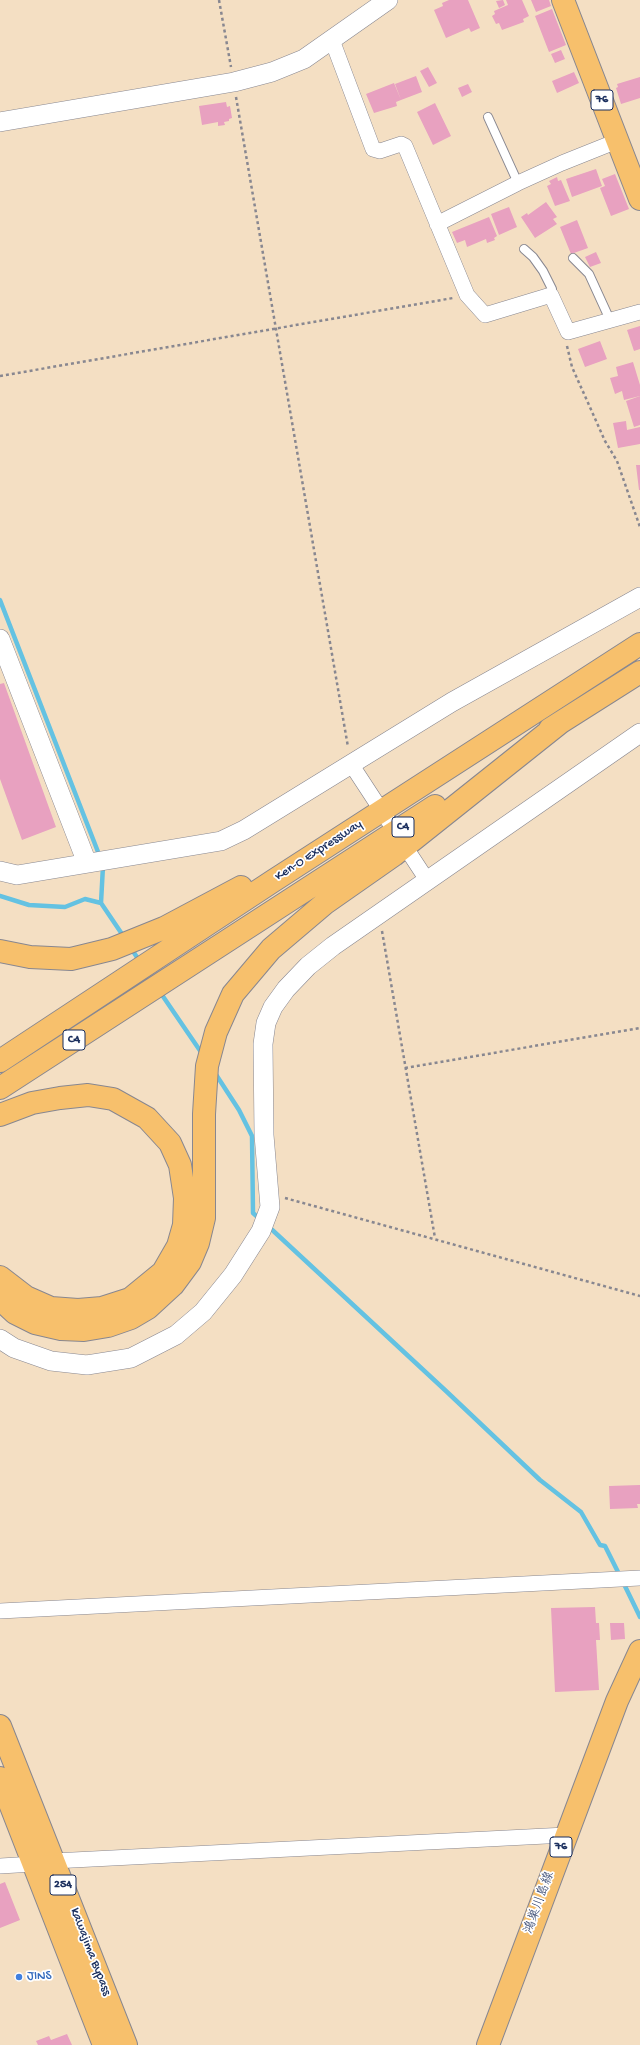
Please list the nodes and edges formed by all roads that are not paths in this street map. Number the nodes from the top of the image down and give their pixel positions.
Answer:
1 (388, 0) edge
2 (563, 0) edge
3 (332, 40) junction
4 (488, 117) dead end
5 (0, 122) edge
6 (617, 141) junction
7 (518, 183) junction
8 (640, 199) edge
9 (437, 224) junction
10 (524, 249) dead end
11 (574, 258) dead end
12 (551, 295) junction
13 (640, 312) edge
14 (610, 320) junction
15 (640, 597) edge
16 (0, 639) edge
17 (640, 644) edge
18 (640, 672) edge
19 (640, 733) edge
20 (351, 764) junction
21 (382, 811) junction
22 (400, 839) junction
23 (89, 863) junction
24 (0, 871) edge
25 (427, 880) junction
26 (272, 881) junction
27 (0, 951) edge
28 (0, 1061) edge
29 (0, 1088) edge
30 (0, 1115) edge
31 (0, 1277) edge
32 (0, 1299) edge
33 (0, 1339) edge
34 (640, 1578) edge
35 (0, 1611) edge
36 (640, 1651) edge
37 (0, 1726) edge
38 (0, 1778) edge
39 (566, 1835) junction
40 (44, 1862) junction
41 (0, 1866) edge
42 (104, 2045) edge
43 (126, 2045) edge
44 (488, 2045) edge

1 - 3 street
2 - 6 main road, 76
3 - 5 street
3 - 9 street
4 - 7 lane
6 - 7 street
6 - 8 main road, 76
7 - 9 street
9 - 12 street
10 - 12 lane
11 - 14 lane
12 - 14 street
13 - 14 street
15 - 20 street
16 - 23 street
17 - 21 main road, Ken-O Expressway / C4
18 - 22 main road, Ken-O Expressway / C4
19 - 25 street
20 - 21 street
20 - 23 street
21 - 22 street
21 - 26 main road, Ken-O Expressway / C4
22 - 25 street
22 - 29 main road, Ken-O Expressway / C4
22 - 32 main road
23 - 24 street
25 - 33 street
26 - 27 main road
26 - 28 main road, Ken-O Expressway / C4
30 - 31 main road
34 - 35 street
36 - 39 main road, 鴻巣川島線 / 76
37 - 40 main road, kawajima Bypass / 254
38 - 40 main road, kawajima Bypass / 254
39 - 40 street
39 - 44 main road, 鴻巣川島線 / 76
40 - 41 street
40 - 42 main road, kawajima Bypass / 254
40 - 43 main road, kawajima Bypass / 254

